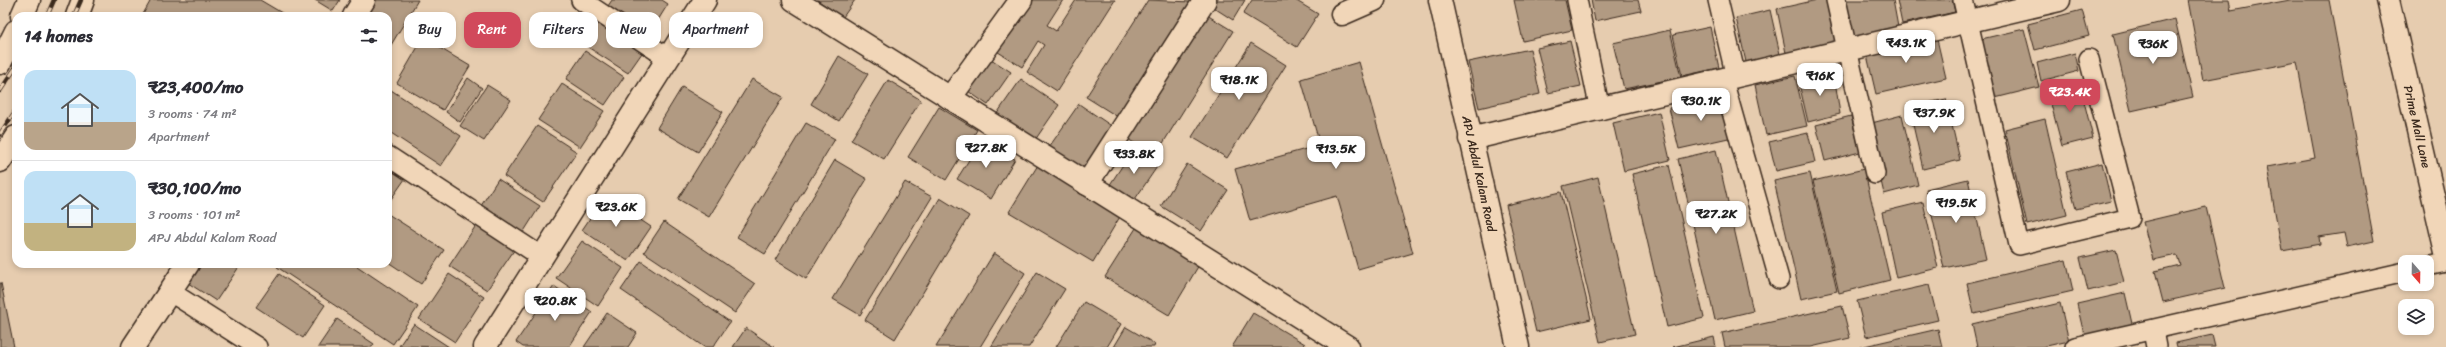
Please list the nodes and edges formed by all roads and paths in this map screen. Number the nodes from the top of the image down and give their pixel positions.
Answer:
1 (29, 0) edge
2 (83, 0) edge
3 (364, 0) edge
4 (581, 0) edge
5 (705, 0) edge
6 (794, 0) edge
7 (1021, 0) edge
8 (1205, 0) edge
9 (1374, 0) edge
10 (1440, 0) edge
11 (1577, 0) edge
12 (1718, 0) edge
13 (1836, 0) edge
14 (1963, 0) edge
15 (2058, 0) edge
16 (2388, 0) edge
17 (24, 12) edge
18 (78, 12) edge
19 (356, 12) edge
20 (1342, 14) dead end
21 (1968, 22) junction
22 (12, 39) edge
23 (1847, 50) junction
24 (668, 58) junction
25 (2089, 59) dead end
26 (0, 63) edge
27 (1730, 78) junction
28 (950, 98) junction
29 (1600, 110) junction
30 (1470, 139) junction
31 (12, 143) edge
32 (392, 159) edge
33 (0, 161) edge
34 (1875, 174) dead end
35 (1087, 184) junction
36 (2446, 252) edge
37 (542, 257) junction
38 (2446, 262) edge
39 (2434, 265) edge
40 (185, 268) edge
41 (2398, 274) edge
42 (1779, 279) dead end
43 (169, 291) junction
44 (2154, 339) edge
45 (133, 347) edge
46 (257, 347) edge
47 (485, 347) edge
48 (1348, 347) edge
49 (1518, 347) edge
50 (2076, 347) edge

1 - 17 street
2 - 18 street
3 - 19 street
4 - 24 lane
5 - 24 street
6 - 28 street
7 - 28 street
8 - 35 street
9 - 20 street
10 - 30 street, APJ Abdul Kalam Road
11 - 29 lane
12 - 27 lane
13 - 23 lane
14 - 21 lane
15 - 21 street
16 - 36 street, Prime Mall Lane
21 - 23 street
21 - 25 lane
22 - 26 street
23 - 27 street
23 - 34 lane
24 - 37 street
27 - 29 street
27 - 42 lane
28 - 35 street
29 - 30 street
30 - 49 street, APJ Abdul Kalam Road
31 - 33 street
32 - 37 lane
35 - 48 street
37 - 47 street
38 - 39 lane
40 - 43 street
41 - 44 lane
43 - 45 street
43 - 46 lane
44 - 50 lane

